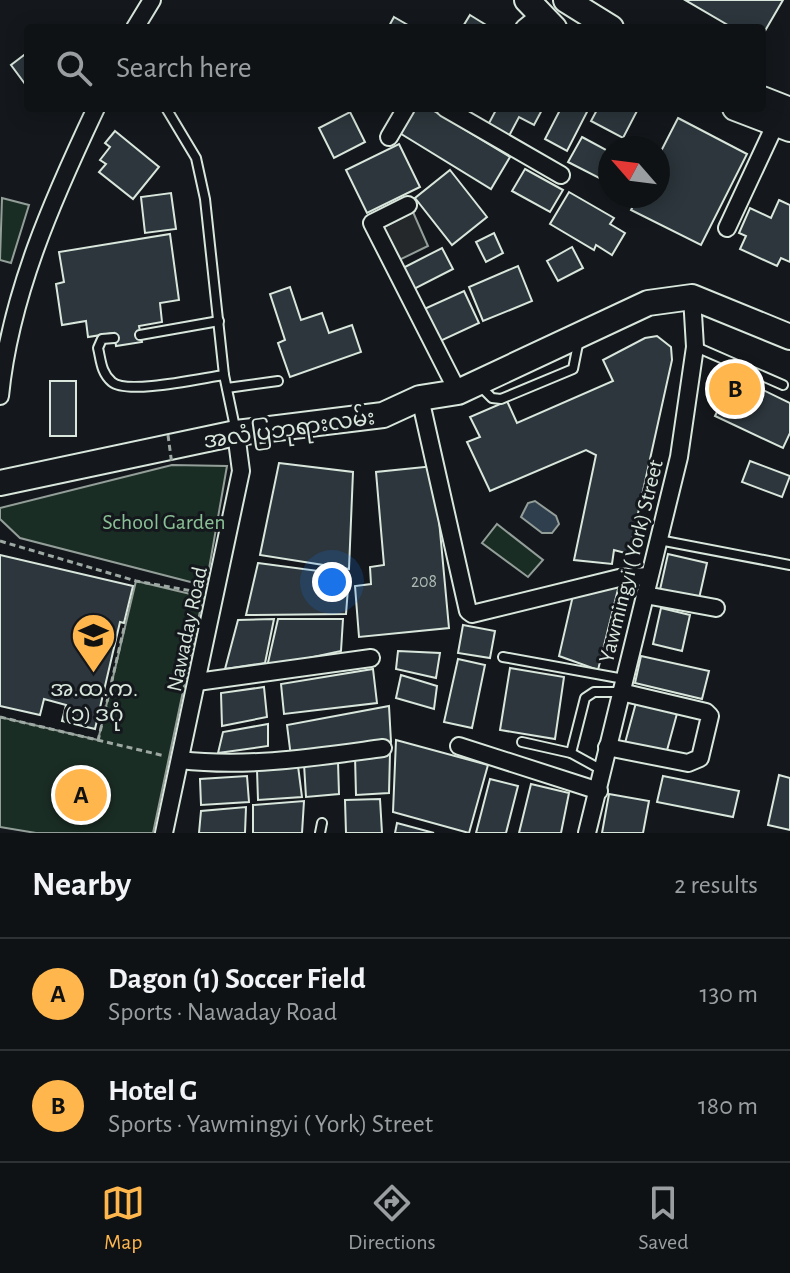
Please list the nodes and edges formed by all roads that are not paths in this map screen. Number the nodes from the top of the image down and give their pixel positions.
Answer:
1 (152, 0) edge
2 (566, 0) edge
3 (137, 24) edge
4 (605, 24) edge
5 (766, 103) edge
6 (94, 112) edge
7 (168, 112) edge
8 (404, 112) edge
9 (750, 112) edge
10 (467, 113) edge
11 (785, 121) edge
12 (389, 137) dead end
13 (561, 175) dead end
14 (408, 205) dead end
15 (727, 228) dead end
16 (692, 297) junction
17 (219, 321) junction
18 (6, 330) edge
19 (140, 335) dead end
20 (790, 337) edge
21 (114, 338) dead end
22 (695, 347) junction
23 (224, 375) junction
24 (278, 381) dead end
25 (783, 385) dead end
26 (227, 388) junction
27 (467, 388) junction
28 (0, 396) edge
29 (420, 398) junction
30 (236, 433) junction
31 (0, 483) edge
32 (658, 540) junction
33 (790, 565) edge
34 (649, 576) junction
35 (645, 595) junction
36 (716, 608) dead end
37 (503, 657) dead end
38 (371, 658) dead end
39 (197, 682) junction
40 (623, 686) junction
41 (522, 742) dead end
42 (459, 746) dead end
43 (607, 747) junction
44 (383, 748) dead end
45 (571, 753) junction
46 (180, 760) junction
47 (604, 771) junction
48 (599, 791) junction
49 (164, 833) edge
50 (587, 833) edge

1 - 3 street
2 - 4 main road
5 - 11 main road
6 - 18 street
7 - 17 lane
8 - 12 street
9 - 11 main road
10 - 13 street
11 - 15 street
14 - 27 street
16 - 20 main road, အလံပြဘုရားလမ်း
16 - 22 street, Yawmingyi ( York) Street
16 - 27 main road, အလံပြဘုရားလမ်း
17 - 19 lane
17 - 23 lane
18 - 28 street
21 - 23 lane
22 - 25 lane
22 - 32 street, Yawmingyi ( York) Street
23 - 26 lane
24 - 26 lane
26 - 30 lane
27 - 29 main road, အလံပြဘုရားလမ်း
29 - 30 main road, အလံပြဘုရားလမ်း
29 - 34 street
30 - 31 main road, အလံပြဘုရားလမ်း
30 - 39 street, Nawaday Road
32 - 33 lane
32 - 34 street, Yawmingyi ( York) Street
34 - 35 street, Yawmingyi ( York) Street
35 - 36 street
35 - 40 street, Yawmingyi ( York) Street
37 - 40 lane
38 - 39 street
39 - 46 street, Nawaday Road
40 - 43 street, Yawmingyi ( York) Street
40 - 43 street
40 - 45 lane
41 - 45 lane
42 - 48 street
43 - 47 street, Yawmingyi ( York) Street
44 - 46 street
45 - 47 lane
46 - 49 street, Nawaday Road
47 - 48 street, Yawmingyi ( York) Street
48 - 50 street, Yawmingyi ( York) Street

